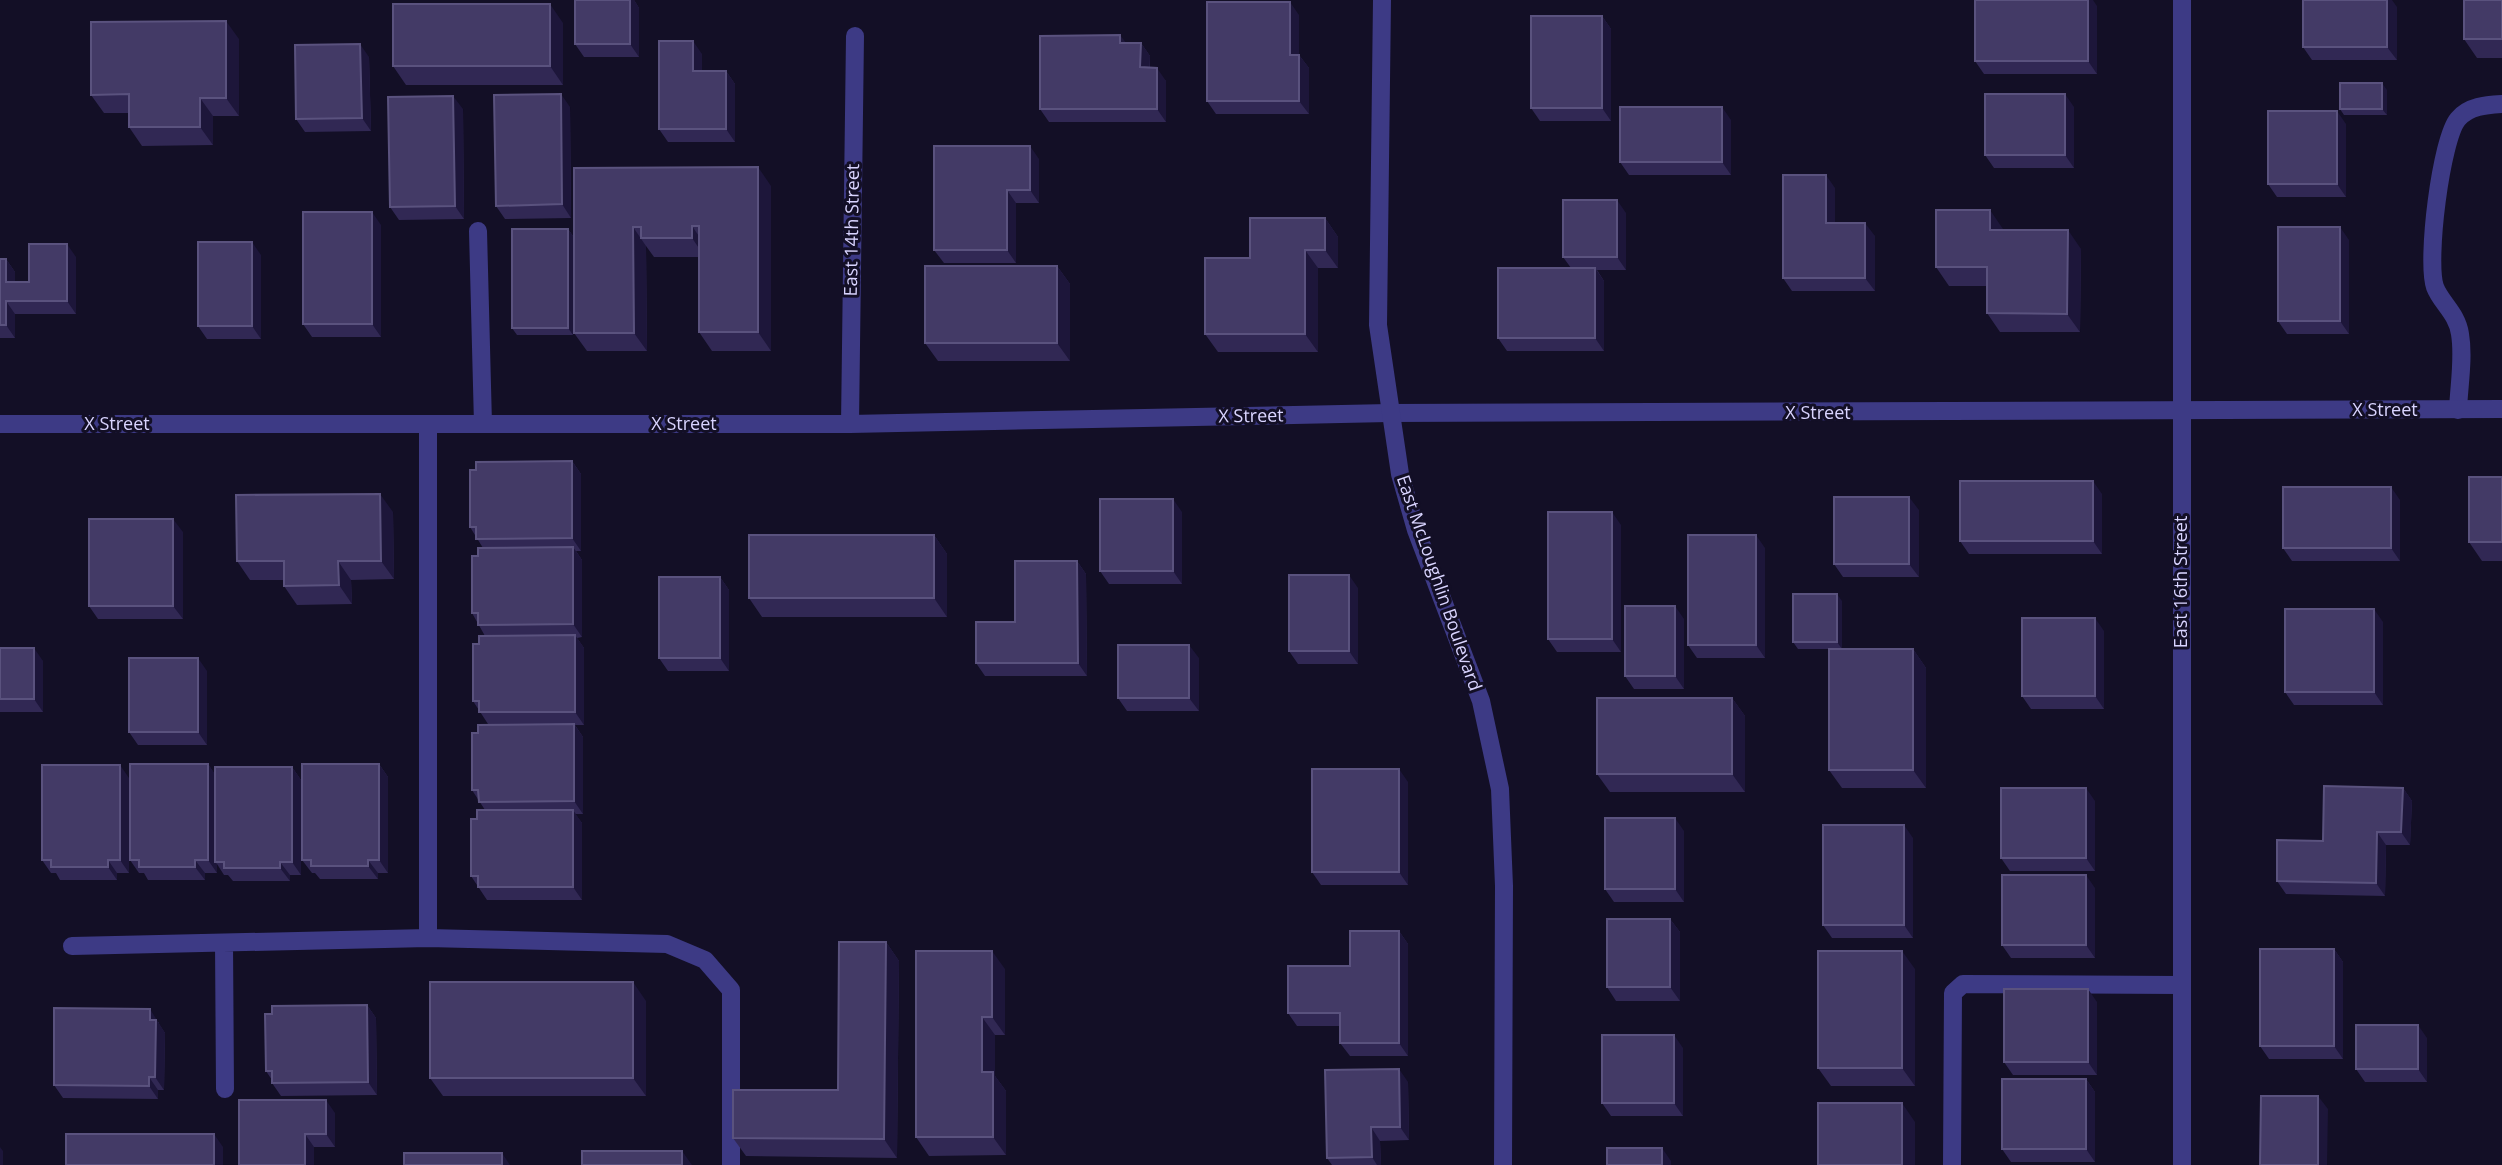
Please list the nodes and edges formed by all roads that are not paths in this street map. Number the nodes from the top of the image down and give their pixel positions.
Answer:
1 (1382, 0) edge
2 (2182, 0) edge
3 (855, 36) dead end
4 (2502, 104) edge
5 (478, 231) dead end
6 (2502, 409) edge
7 (2458, 410) junction
8 (2181, 412) junction
9 (1389, 413) junction
10 (0, 424) edge
11 (428, 424) junction
12 (483, 424) junction
13 (849, 424) junction
14 (428, 938) junction
15 (223, 943) junction
16 (72, 946) dead end
17 (2181, 985) junction
18 (225, 1089) dead end
19 (731, 1165) edge
20 (1503, 1165) edge
21 (1952, 1165) edge
22 (2182, 1165) edge

1 - 9 street, East McLoughlin Boulevard
2 - 8 street, East 16th Street
3 - 13 street, East 14th Street
4 - 7 street
5 - 12 street
6 - 7 street, X Street
7 - 8 street, X Street
8 - 9 street, X Street
8 - 17 street, East 16th Street
9 - 13 street, X Street
9 - 20 street, East McLoughlin Boulevard
10 - 11 street, X Street
11 - 12 street, X Street
11 - 14 street
12 - 13 street, X Street
14 - 15 street
14 - 19 street
15 - 16 street
15 - 18 street
17 - 21 street
17 - 22 street, East 16th Street

